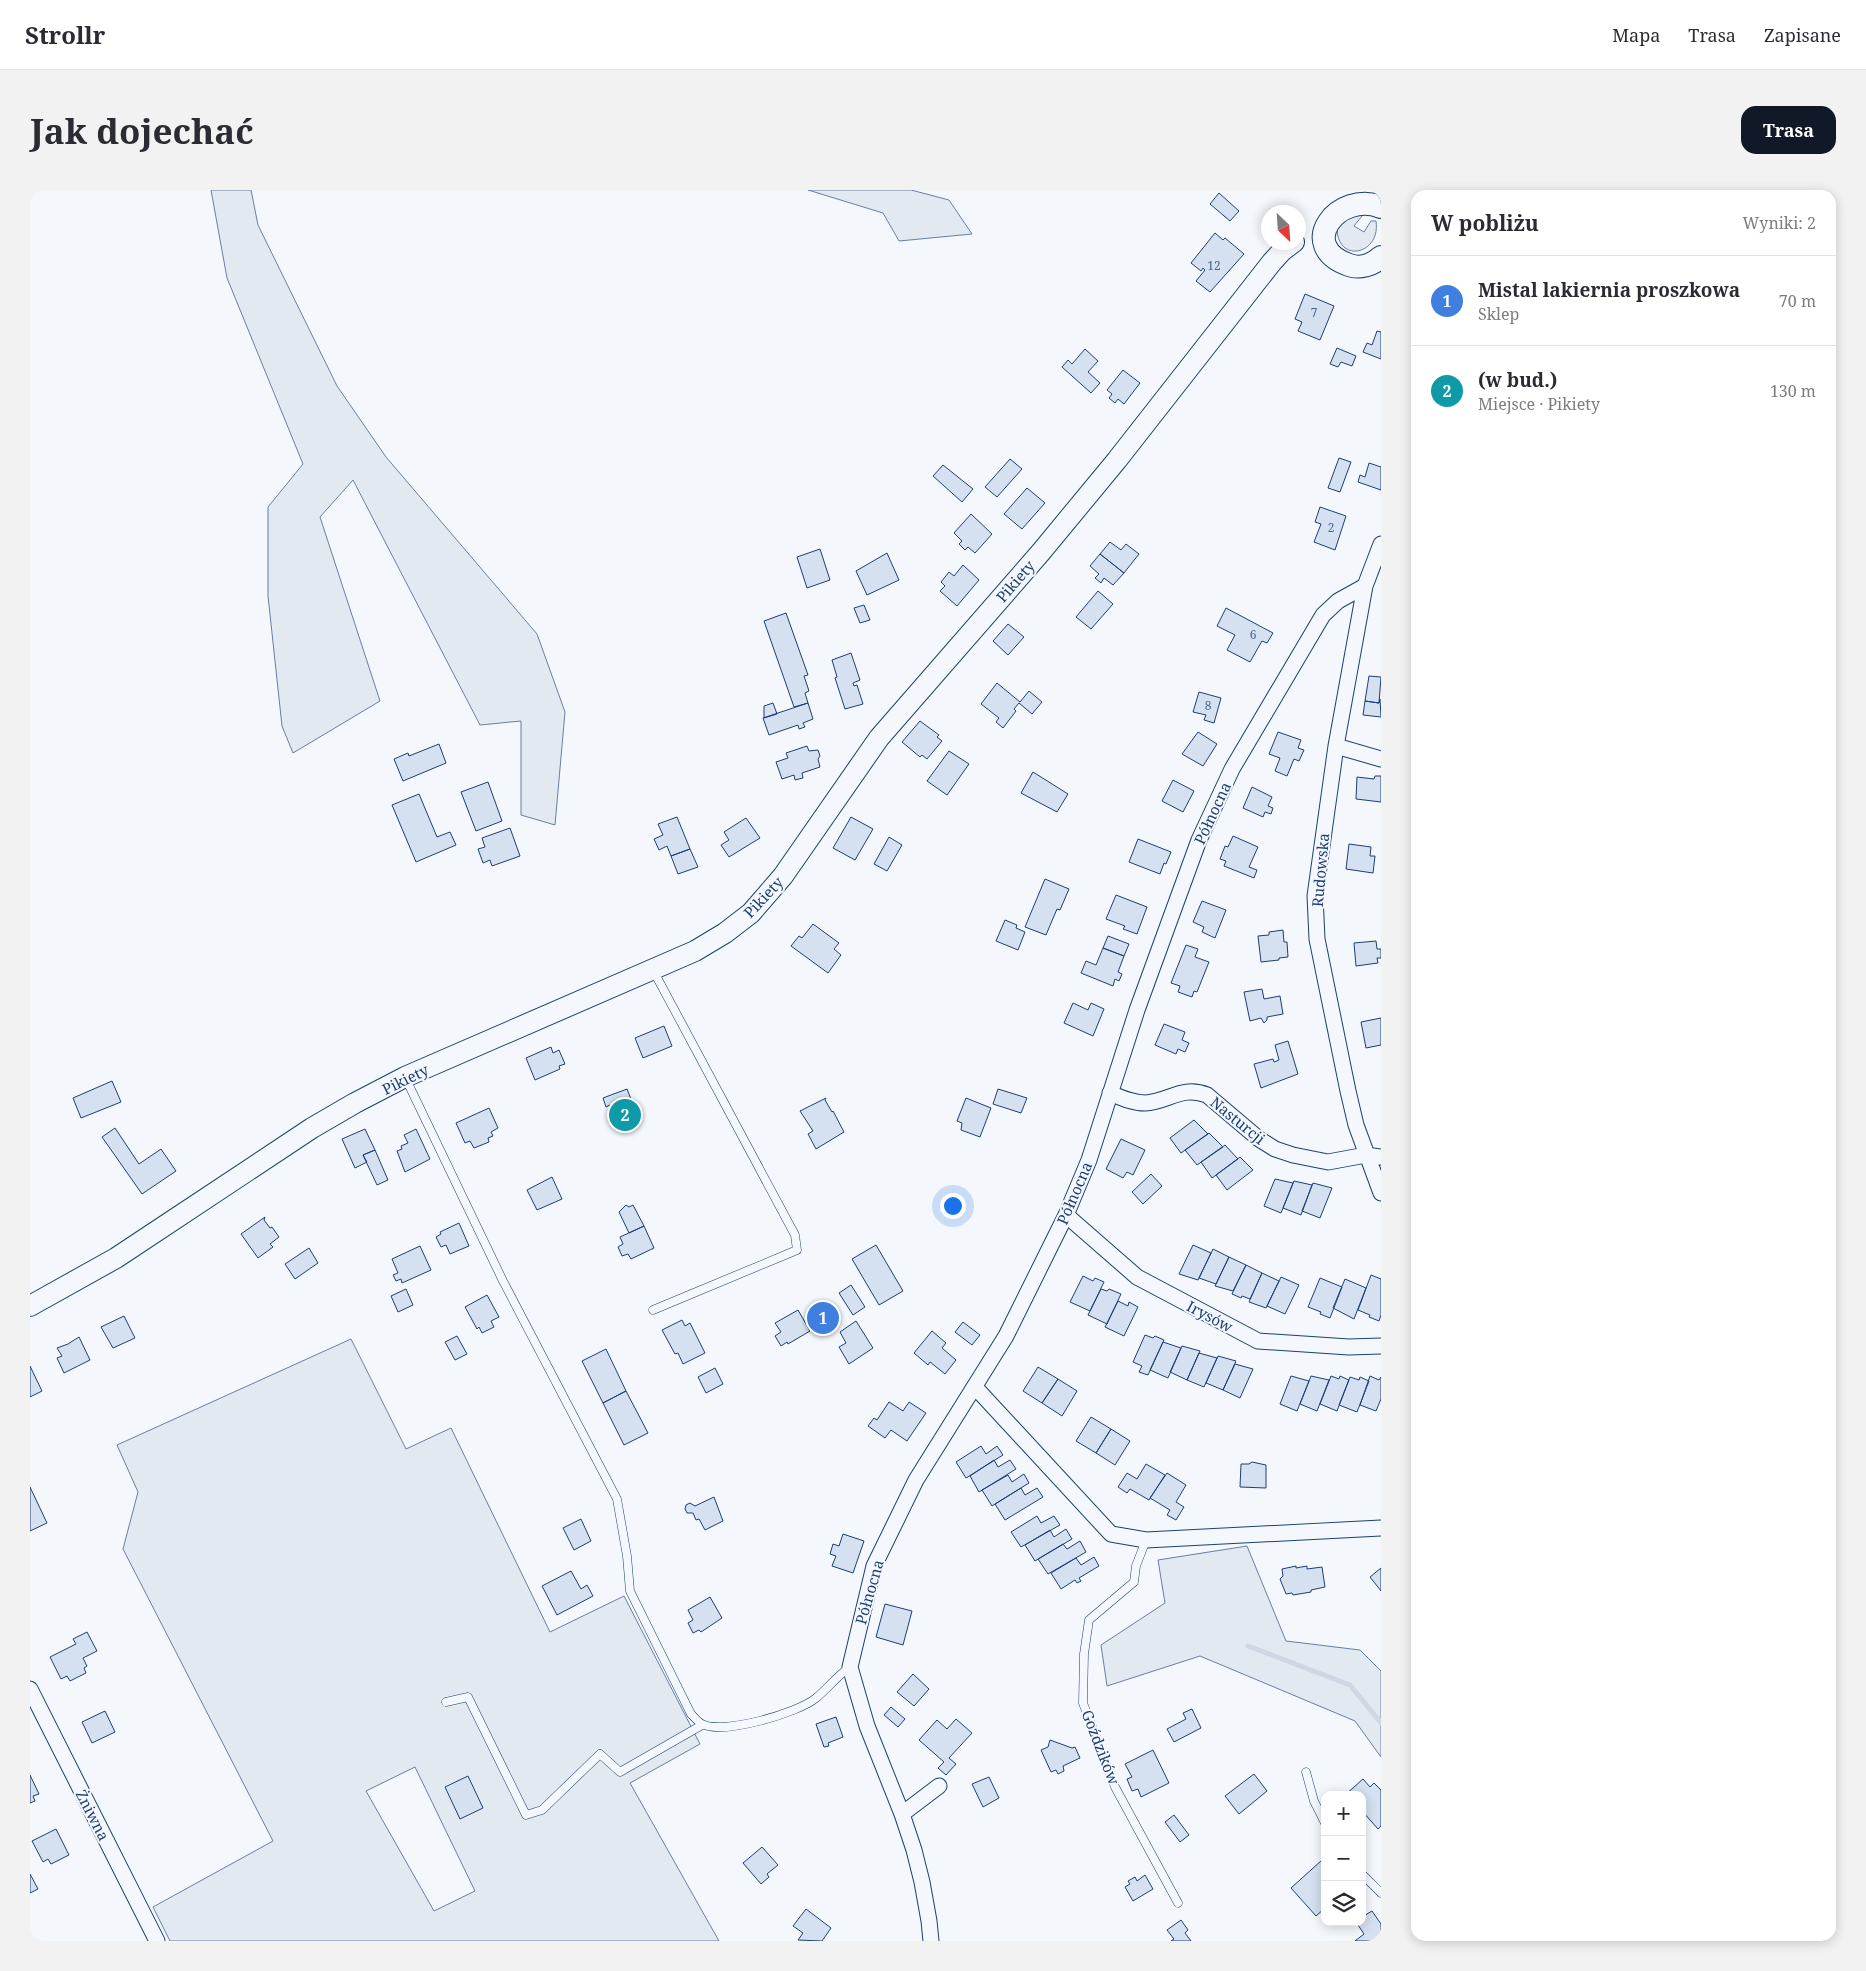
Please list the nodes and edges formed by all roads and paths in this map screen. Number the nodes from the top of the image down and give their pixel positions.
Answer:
1 (1338, 196) edge
2 (1371, 199) edge
3 (1323, 234) junction
4 (1306, 238) edge
5 (1283, 250) edge
6 (1379, 261) edge
7 (1381, 544) edge
8 (1365, 586) junction
9 (1336, 746) junction
10 (1381, 759) edge
11 (653, 970) junction
12 (405, 1077) junction
13 (1110, 1093) junction
14 (1374, 1156) edge
15 (1381, 1193) edge
16 (1066, 1214) junction
17 (30, 1306) edge
18 (653, 1310) dead end
19 (1381, 1346) edge
20 (975, 1386) junction
21 (1381, 1528) edge
22 (1146, 1540) junction
23 (850, 1667) junction
24 (30, 1689) edge
25 (446, 1702) dead end
26 (702, 1725) junction
27 (1306, 1772) dead end
28 (939, 1786) dead end
29 (902, 1814) junction
30 (1321, 1816) edge
31 (1366, 1879) edge
32 (1381, 1893) edge
33 (1178, 1903) dead end
34 (157, 1941) edge
35 (931, 1941) edge

1 - 2 main road
1 - 3 main road
3 - 4 street
3 - 6 main road
5 - 11 street, Pikiety
7 - 8 street, Rudowska
8 - 9 street, Rudowska
8 - 13 street, Północna
9 - 10 street
9 - 14 street, Rudowska
11 - 12 street, Pikiety
11 - 18 lane
12 - 17 street, Pikiety
12 - 26 lane
13 - 14 street, Nasturcji
13 - 16 street, Północna
14 - 15 street, Rudowska
16 - 19 street, Irysów
16 - 20 street, Północna
20 - 22 street
20 - 23 street, Północna
21 - 22 street
22 - 33 lane, Goździków
23 - 26 lane
23 - 29 street, Północna
24 - 34 street, Żniwna
25 - 26 lane
27 - 30 lane
28 - 29 street
29 - 35 street, Północna
31 - 32 lane

